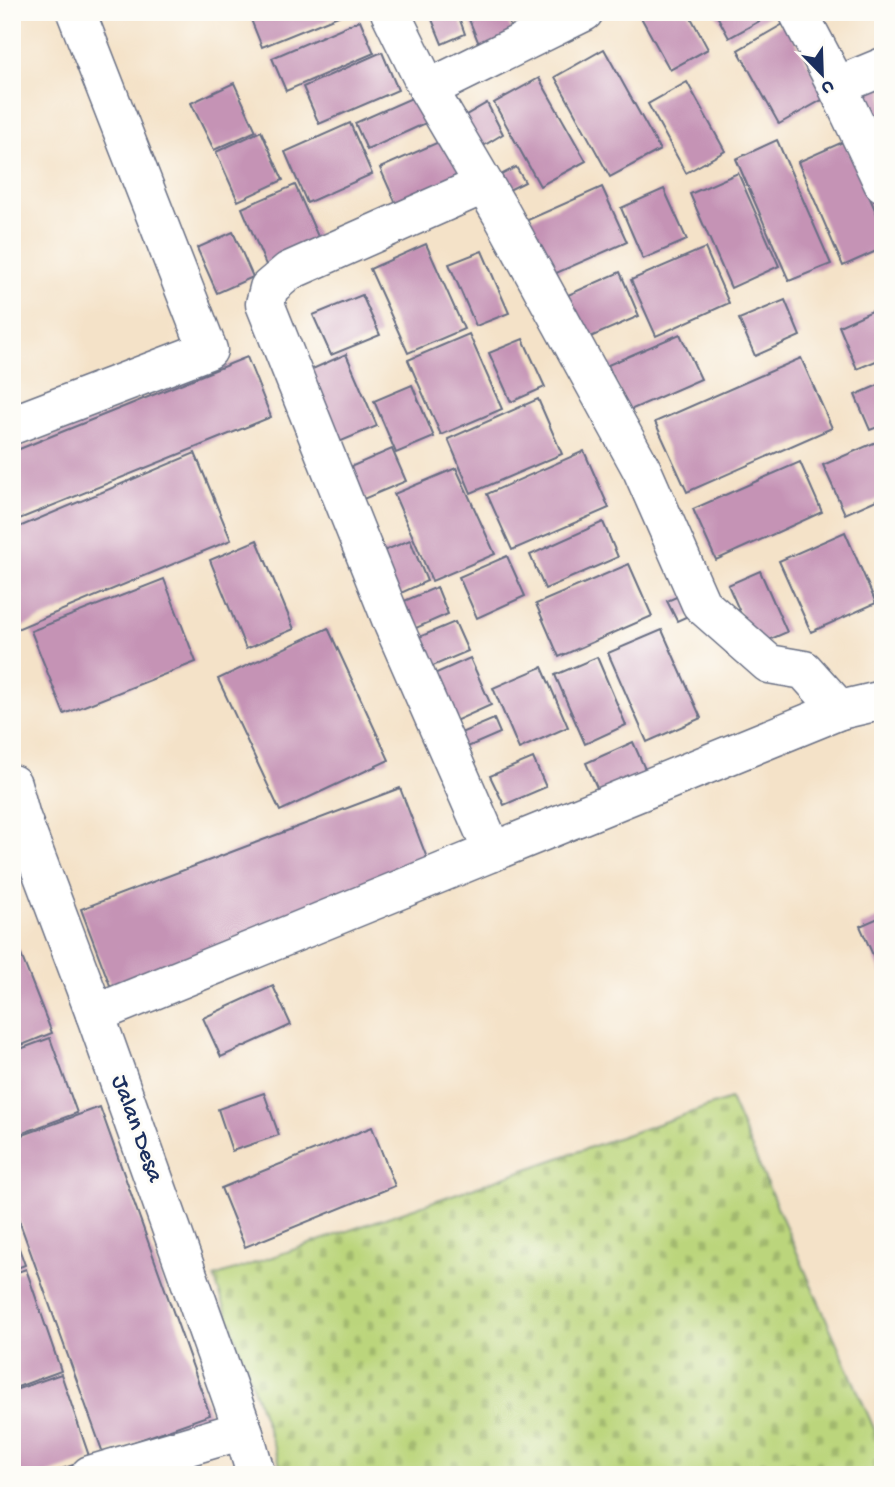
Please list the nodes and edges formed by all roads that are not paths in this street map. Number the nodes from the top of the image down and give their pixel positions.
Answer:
1 (76, 12) edge
2 (390, 12) edge
3 (584, 12) edge
4 (798, 12) edge
5 (883, 67) edge
6 (837, 86) junction
7 (428, 89) junction
8 (883, 183) edge
9 (483, 185) junction
10 (12, 425) edge
11 (883, 700) edge
12 (840, 710) junction
13 (12, 784) edge
14 (493, 852) junction
15 (23, 854) edge
16 (95, 1014) junction
17 (243, 1430) junction
18 (90, 1475) edge
19 (256, 1475) edge

1 - 10 street
2 - 7 street
3 - 7 street
4 - 6 street
5 - 6 street
6 - 8 street
7 - 9 street
9 - 12 street
9 - 14 street
11 - 12 street
12 - 14 street
13 - 15 street, Jalan Desa
14 - 16 street
15 - 16 street, Jalan Desa
16 - 17 street, Jalan Desa
17 - 18 street
17 - 19 street, Jalan Desa

